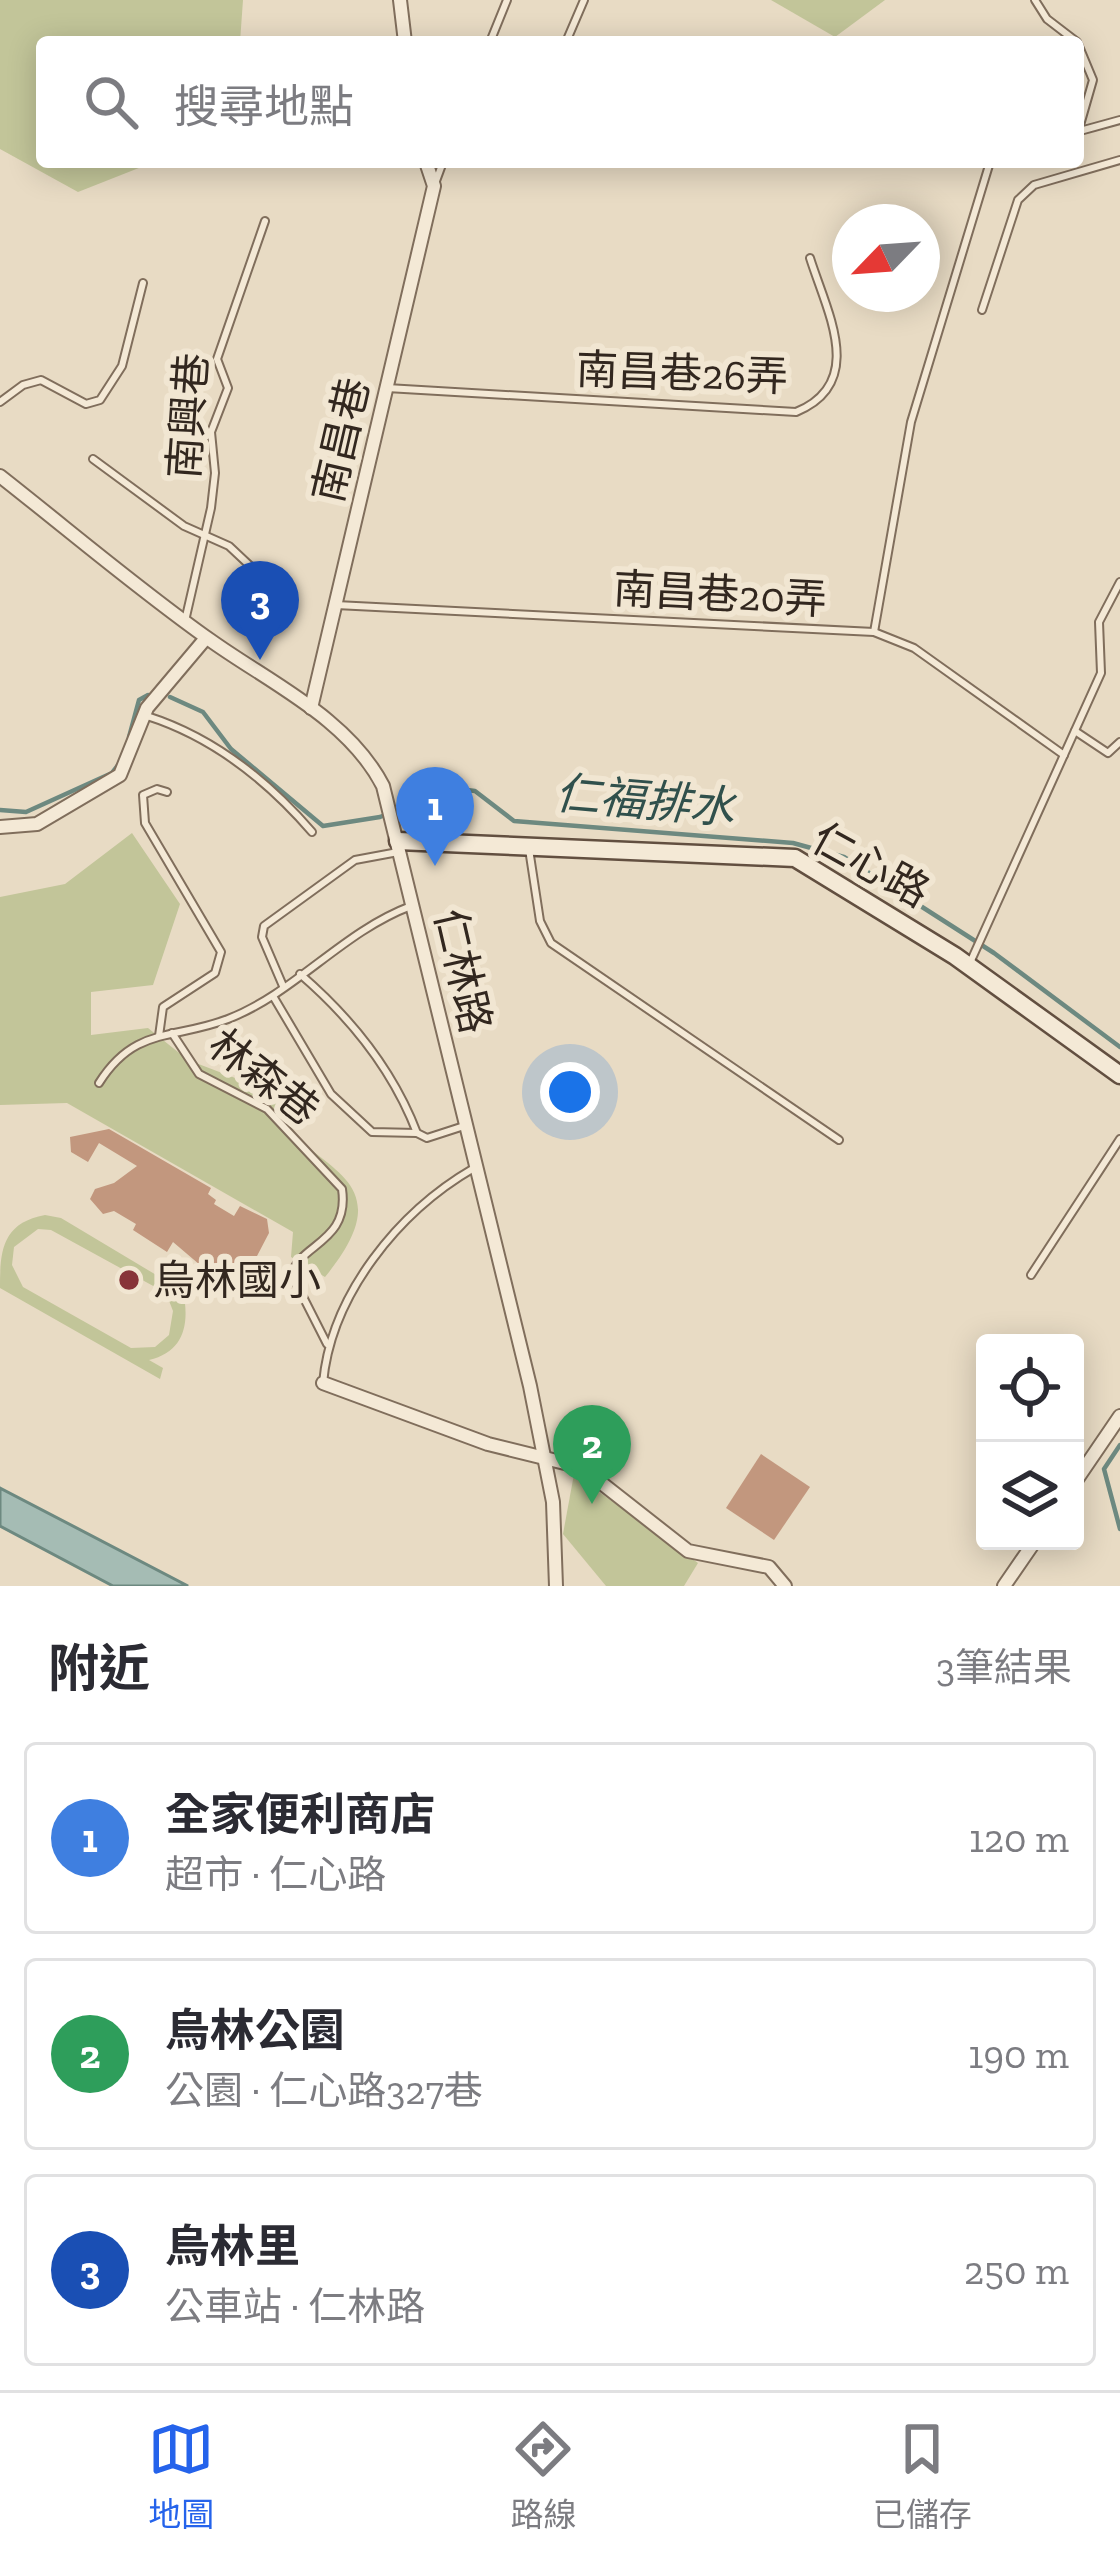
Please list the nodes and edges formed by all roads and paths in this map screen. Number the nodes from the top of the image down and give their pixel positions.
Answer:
1 (400, 0) edge
2 (507, 0) edge
3 (584, 0) edge
4 (1036, 0) edge
5 (404, 36) edge
6 (492, 36) edge
7 (569, 36) edge
8 (1068, 36) edge
9 (1084, 58) edge
10 (1084, 115) edge
11 (1120, 120) edge
12 (1084, 131) edge
13 (1120, 160) edge
14 (428, 168) edge
15 (441, 168) edge
16 (988, 168) edge
17 (434, 186) junction
18 (265, 221) dead end
19 (809, 258) dead end
20 (143, 283) dead end
21 (982, 310) dead end
22 (387, 388) junction
23 (0, 402) edge
24 (93, 458) dead end
25 (0, 476) edge
26 (204, 535) junction
27 (263, 578) dead end
28 (1120, 582) edge
29 (336, 605) junction
30 (185, 621) junction
31 (874, 632) junction
32 (206, 638) junction
33 (311, 709) junction
34 (143, 715) junction
35 (1075, 731) junction
36 (1120, 742) edge
37 (1064, 755) junction
38 (167, 792) dead end
39 (0, 826) edge
40 (312, 832) dead end
41 (398, 839) junction
42 (529, 845) junction
43 (414, 905) junction
44 (973, 958) junction
45 (300, 974) junction
46 (283, 986) junction
47 (273, 995) junction
48 (172, 1033) junction
49 (160, 1036) junction
50 (1120, 1076) edge
51 (99, 1082) dead end
52 (464, 1126) junction
53 (417, 1133) junction
54 (1120, 1139) edge
55 (839, 1140) dead end
56 (477, 1166) junction
57 (1031, 1275) dead end
58 (327, 1344) junction
59 (323, 1383) joint
60 (1120, 1416) edge
61 (543, 1454) junction
62 (1084, 1469) edge
63 (1029, 1550) edge
64 (556, 1586) edge
65 (785, 1586) edge
66 (1004, 1586) edge

1 - 5 street
2 - 6 lane
3 - 7 lane
4 - 8 lane
9 - 10 lane
11 - 12 lane
13 - 21 lane
14 - 17 street
15 - 17 lane, 南昌巷
16 - 31 lane
17 - 22 street, 南昌巷
18 - 26 lane, 南興巷
19 - 22 lane, 南昌巷26弄
20 - 23 lane, 南興巷
22 - 29 street, 南昌巷
24 - 26 lane
25 - 30 street, 仁林路
26 - 27 lane
26 - 30 lane, 南興巷
28 - 35 lane
29 - 31 lane, 南昌巷20弄
29 - 33 street, 南昌巷
30 - 32 street, 仁林路
31 - 37 lane, 南昌巷20弄
32 - 33 street, 仁林路
32 - 34 street
33 - 41 street, 仁林路
34 - 39 street
34 - 40 lane
35 - 36 lane
35 - 37 lane
37 - 44 lane
38 - 49 lane, 林森巷
41 - 42 street, 仁心路
41 - 43 street, 仁林路
41 - 46 lane, 林森巷
42 - 44 street, 仁心路
42 - 55 lane
43 - 45 lane, 林森巷
43 - 52 street, 仁林路
44 - 50 street, 仁心路
45 - 46 lane, 林森巷
45 - 53 lane, 林森巷
46 - 47 lane, 林森巷
47 - 48 lane, 林森巷
47 - 53 lane, 林森巷
48 - 49 lane, 林森巷
48 - 58 lane, 林森巷
49 - 51 lane, 林森巷
52 - 53 lane, 林森巷
52 - 56 street, 仁林路
54 - 57 lane
56 - 58 lane
56 - 61 street, 仁林路
58 - 59 lane
59 - 61 street
60 - 62 street
61 - 64 street, 仁林路
61 - 65 street
63 - 66 street

